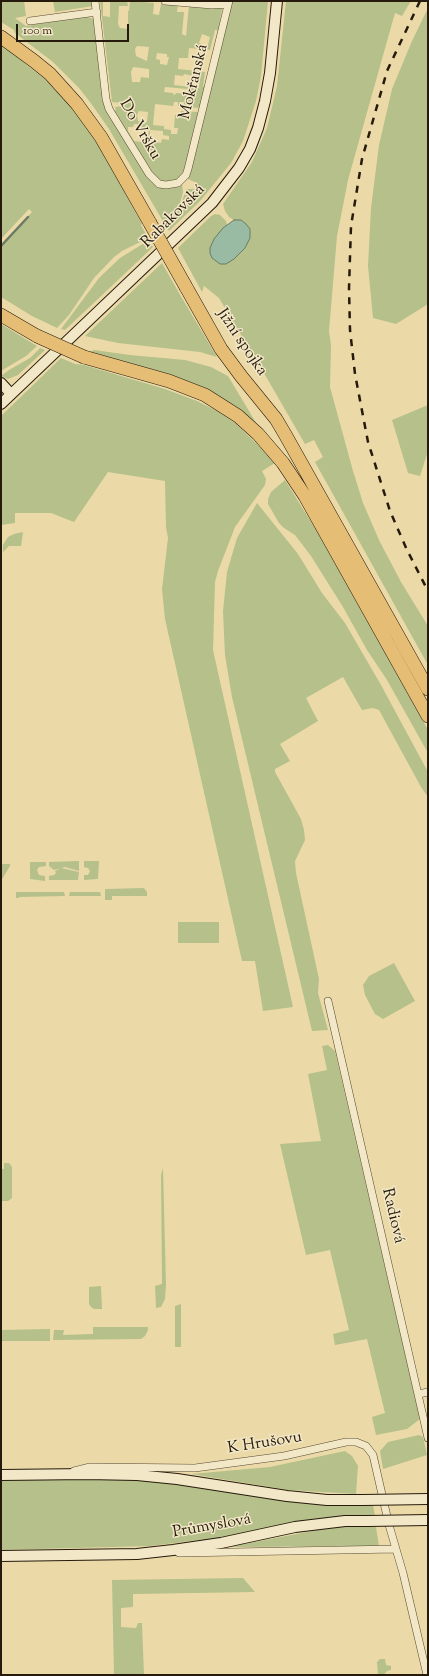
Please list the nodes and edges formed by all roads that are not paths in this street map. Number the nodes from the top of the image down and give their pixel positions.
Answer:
1 (95, 1) edge
2 (165, 1) edge
3 (277, 1) edge
4 (211, 3) edge
5 (229, 3) edge
6 (97, 12) junction
7 (30, 21) dead end
8 (1, 37) edge
9 (188, 169) joint
10 (1, 315) edge
11 (1, 383) edge
12 (11, 394) junction
13 (1, 404) edge
14 (428, 689) edge
15 (428, 716) edge
16 (328, 1001) dead end
17 (428, 1392) edge
18 (419, 1394) junction
19 (428, 1438) edge
20 (58, 1474) junction
21 (1, 1475) edge
22 (428, 1499) edge
23 (428, 1520) edge
24 (396, 1549) junction
25 (137, 1554) junction
26 (1, 1556) edge
27 (427, 1675) edge

1 - 6 street, Do Vršku
2 - 4 street
3 - 12 main road, Rabakovská
4 - 5 street
5 - 9 street, Mokřanská
6 - 7 street
6 - 9 street, Do Vršku
8 - 14 highway, Jižní spojka, bridge
10 - 15 highway, bridge
11 - 12 main road
12 - 13 main road, Rabakovská
16 - 18 street, Radiová
17 - 18 street
18 - 19 street, Radiová
20 - 21 main road, Průmyslová
20 - 22 main road, Průmyslová, bridge
20 - 24 street, K Hrušovu
23 - 25 main road, Průmyslová, bridge
24 - 25 street
24 - 27 street, K Hrušovu
25 - 26 main road, Průmyslová

